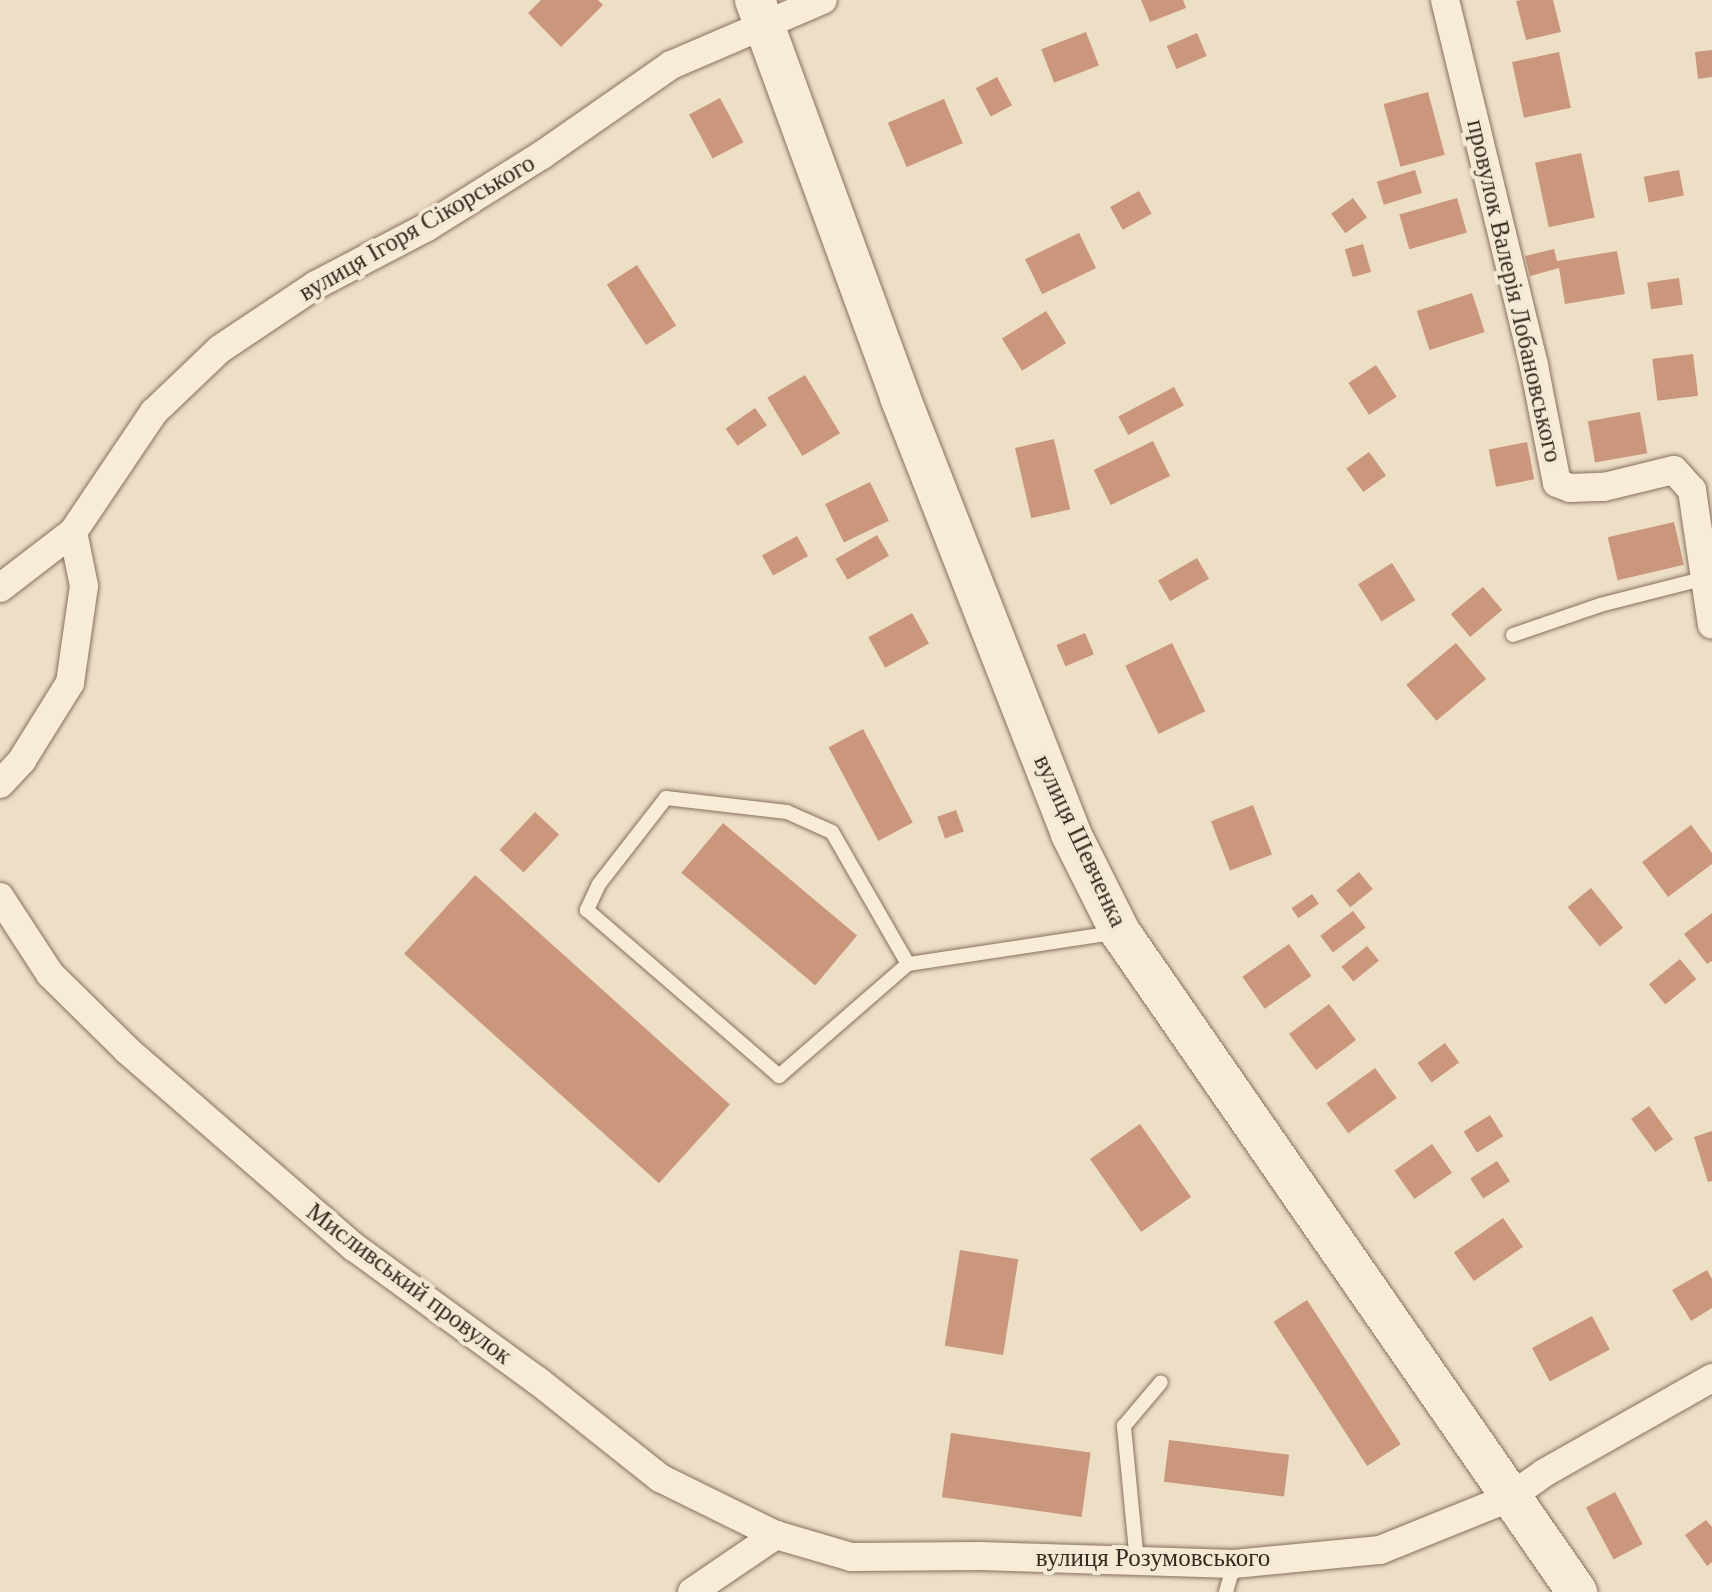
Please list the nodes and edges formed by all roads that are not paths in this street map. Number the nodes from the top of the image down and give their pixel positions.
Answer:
1 (823, 0) edge
2 (1445, 0) edge
3 (759, 12) edge
4 (73, 532) junction
5 (1706, 578) junction
6 (0, 588) edge
7 (1712, 624) edge
8 (1513, 635) dead end
9 (0, 784) edge
10 (0, 897) edge
11 (1120, 932) junction
12 (908, 964) junction
13 (1712, 1378) edge
14 (1161, 1382) dead end
15 (1509, 1498) junction
16 (776, 1535) junction
17 (1137, 1562) junction
18 (1234, 1564) junction
19 (692, 1592) edge
20 (1226, 1592) edge
21 (1576, 1592) edge

1 - 3 street, вулиця Ігоря Сікорського
2 - 5 street, провулок Валерія Лобановського
3 - 4 street, вулиця Ігоря Сікорського
3 - 11 street, вулиця Шевченка
4 - 6 street, вулиця Ігоря Сікорського
4 - 9 street
5 - 7 street, провулок Валерія Лобановського
5 - 8 lane
10 - 16 street, Мисливський провулок
11 - 12 lane
11 - 15 street, вулиця Шевченка
12 - 12 lane
13 - 15 street, вулиця Розумовського
14 - 17 lane
15 - 18 street, вулиця Розумовського
15 - 21 street, вулиця Шевченка
16 - 17 street, вулиця Розумовського
16 - 19 street
17 - 18 street, вулиця Розумовського
18 - 20 lane

